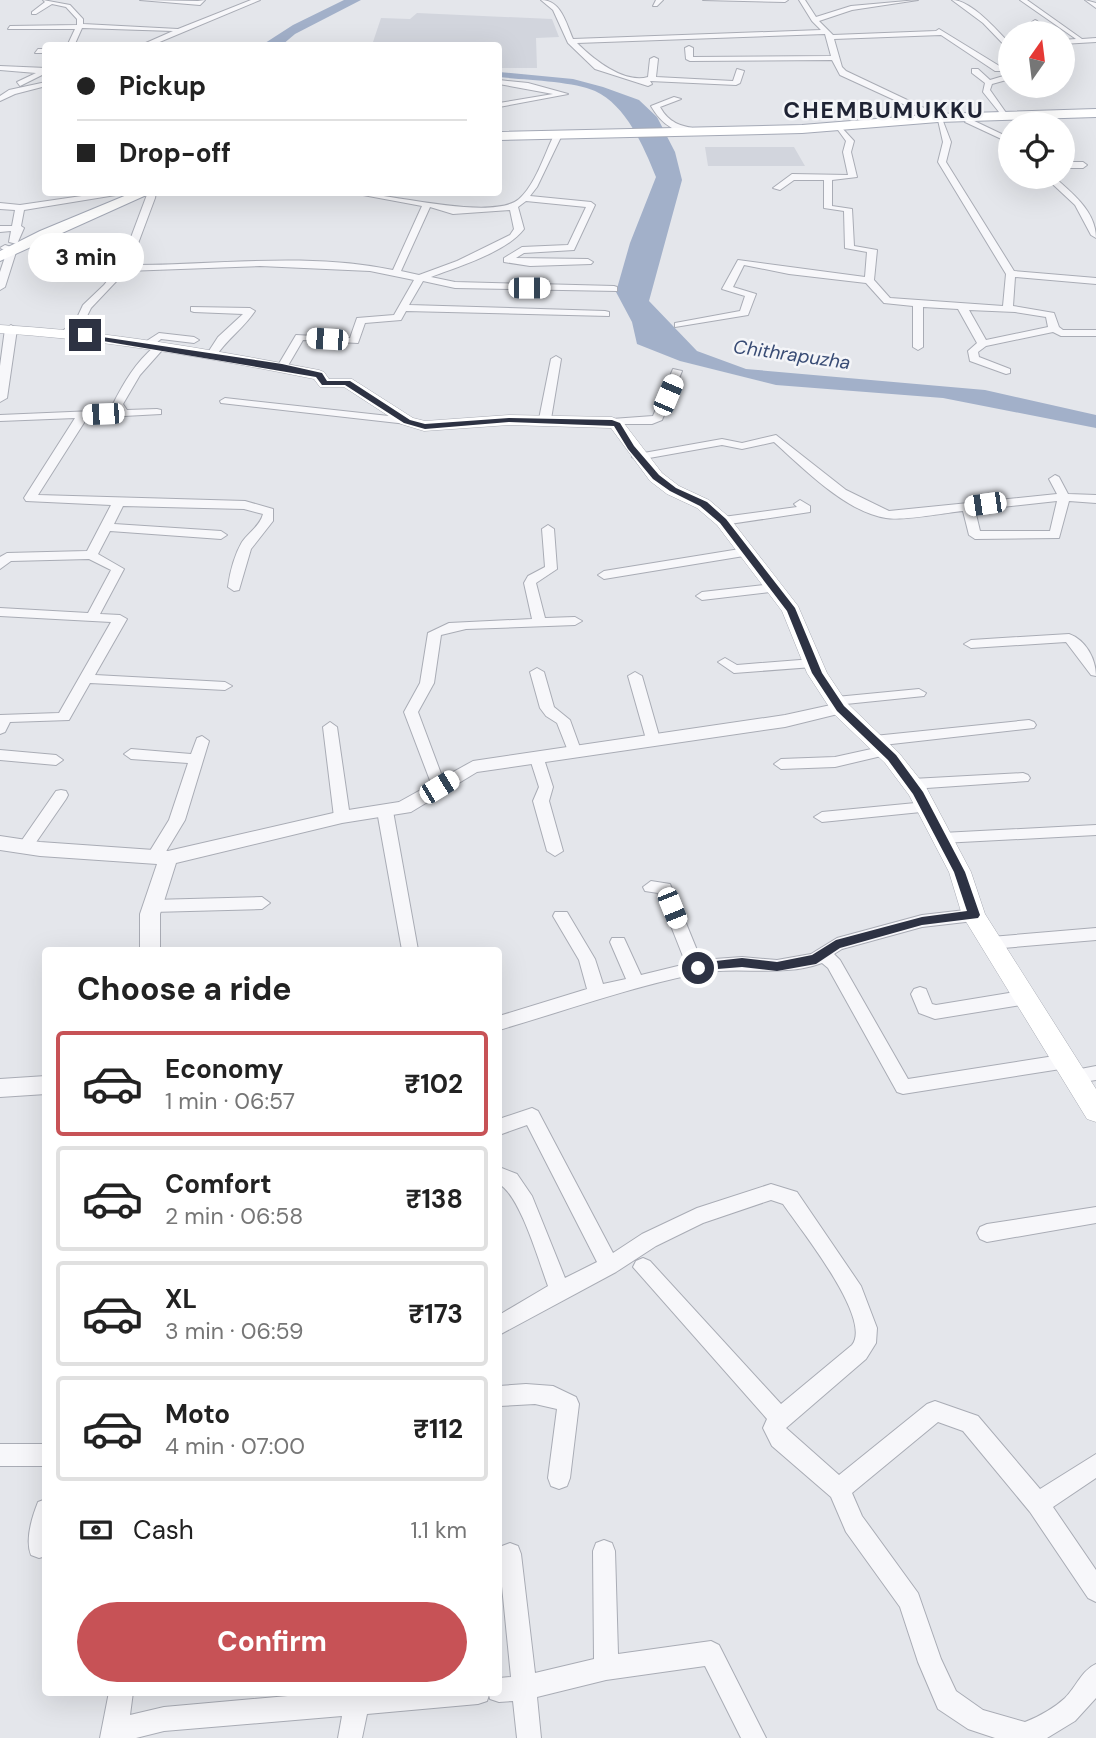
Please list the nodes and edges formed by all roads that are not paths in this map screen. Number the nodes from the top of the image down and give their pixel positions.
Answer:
1 (79, 0) edge
2 (143, 0) edge
3 (202, 0) edge
4 (257, 0) edge
5 (544, 0) edge
6 (706, 0) edge
7 (785, 0) edge
8 (802, 0) edge
9 (915, 0) edge
10 (955, 0) edge
11 (1023, 0) edge
12 (48, 1) edge
13 (885, 1) edge
14 (68, 6) junction
15 (851, 8) junction
16 (34, 13) dead end
17 (873, 15) dead end
18 (814, 20) junction
19 (80, 26) junction
20 (10, 28) dead end
21 (182, 30) junction
22 (829, 34) junction
23 (998, 34) edge
24 (1079, 38) dead end
25 (1096, 40) edge
26 (570, 41) junction
27 (1075, 41) edge
28 (72, 42) edge
29 (152, 42) edge
30 (689, 48) dead end
31 (836, 58) junction
32 (654, 59) dead end
33 (0, 68) edge
34 (998, 69) dead end
35 (42, 71) edge
36 (740, 71) dead end
37 (975, 71) dead end
38 (42, 73) edge
39 (998, 80) edge
40 (502, 82) edge
41 (647, 82) junction
42 (989, 83) junction
43 (42, 85) edge
44 (0, 88) edge
45 (8, 96) edge
46 (677, 99) dead end
47 (502, 104) edge
48 (1004, 112) edge
49 (1075, 115) edge
50 (1096, 115) edge
51 (998, 116) edge
52 (998, 118) edge
53 (940, 120) junction
54 (968, 120) junction
55 (842, 130) junction
56 (696, 131) junction
57 (678, 134) junction
58 (631, 135) junction
59 (998, 135) edge
60 (557, 136) junction
61 (502, 137) edge
62 (502, 137) edge
63 (1075, 165) edge
64 (1083, 165) dead end
65 (828, 177) junction
66 (777, 188) dead end
67 (1062, 189) edge
68 (103, 196) edge
69 (123, 196) edge
70 (138, 196) edge
71 (149, 196) edge
72 (377, 196) edge
73 (524, 198) junction
74 (428, 204) junction
75 (513, 205) junction
76 (0, 206) edge
77 (20, 208) junction
78 (76, 218) junction
79 (0, 229) edge
80 (1096, 236) edge
81 (8, 246) edge
82 (588, 262) dead end
83 (124, 268) junction
84 (396, 273) junction
85 (1011, 274) junction
86 (420, 278) junction
87 (870, 280) junction
88 (1096, 281) edge
89 (0, 287) edge
90 (614, 289) dead end
91 (918, 303) junction
92 (961, 305) junction
93 (402, 308) junction
94 (194, 309) dead end
95 (1011, 310) junction
96 (605, 314) dead end
97 (679, 325) dead end
98 (5, 329) edge
99 (1054, 329) junction
100 (65, 333) junction
101 (1096, 333) edge
102 (194, 340) dead end
103 (983, 344) junction
104 (152, 347) junction
105 (918, 347) dead end
106 (212, 354) junction
107 (556, 359) dead end
108 (282, 367) junction
109 (1006, 371) dead end
110 (677, 372) dead end
111 (0, 398) edge
112 (225, 401) dead end
113 (157, 412) dead end
114 (124, 413) junction
115 (83, 415) junction
116 (0, 418) edge
117 (545, 419) junction
118 (407, 421) junction
119 (612, 422) junction
120 (638, 457) junction
121 (1055, 479) dead end
122 (1064, 497) junction
123 (1096, 499) edge
124 (119, 502) junction
125 (800, 504) dead end
126 (968, 507) junction
127 (723, 521) junction
128 (106, 527) junction
129 (548, 529) dead end
130 (221, 535) dead end
131 (91, 555) junction
132 (751, 556) junction
133 (0, 565) edge
134 (604, 575) dead end
135 (234, 587) dead end
136 (773, 588) junction
137 (702, 596) dead end
138 (0, 612) edge
139 (92, 617) junction
140 (575, 621) dead end
141 (539, 622) junction
142 (971, 644) dead end
143 (725, 663) dead end
144 (813, 663) junction
145 (537, 672) dead end
146 (1096, 672) edge
147 (635, 676) dead end
148 (86, 679) junction
149 (225, 686) dead end
150 (919, 693) dead end
151 (838, 705) junction
152 (1029, 725) dead end
153 (330, 727) dead end
154 (0, 729) edge
155 (653, 739) junction
156 (202, 741) dead end
157 (879, 746) junction
158 (575, 752) junction
159 (131, 754) dead end
160 (0, 755) edge
161 (196, 759) junction
162 (537, 759) junction
163 (56, 760) dead end
164 (781, 764) dead end
165 (1023, 778) dead end
166 (912, 784) junction
167 (439, 787) junction
168 (61, 795) dead end
169 (926, 807) junction
170 (385, 811) junction
171 (342, 817) junction
172 (822, 817) dead end
173 (1096, 830) edge
174 (942, 838) junction
175 (0, 843) edge
176 (25, 847) junction
177 (555, 851) dead end
178 (161, 859) junction
179 (651, 887) dead end
180 (262, 902) dead end
181 (152, 906) junction
182 (974, 915) junction
183 (561, 916) dead end
184 (1096, 934) edge
185 (618, 942) dead end
186 (991, 943) junction
187 (150, 947) edge
188 (409, 947) edge
189 (822, 954) junction
190 (696, 968) junction
191 (636, 983) junction
192 (597, 993) junction
193 (920, 994) dead end
194 (1027, 997) junction
195 (502, 1022) edge
196 (1079, 1070) edge
197 (42, 1085) edge
198 (0, 1088) edge
199 (1096, 1111) edge
200 (502, 1125) edge
201 (502, 1176) edge
202 (1096, 1215) edge
203 (987, 1233) dead end
204 (609, 1266) junction
205 (643, 1267) dead end
206 (560, 1290) junction
207 (502, 1324) edge
208 (502, 1396) edge
209 (782, 1418) junction
210 (0, 1455) edge
211 (42, 1455) edge
212 (1096, 1465) edge
213 (559, 1478) dead end
214 (839, 1489) junction
215 (1038, 1504) junction
216 (42, 1531) edge
217 (39, 1547) dead end
218 (604, 1552) dead end
219 (510, 1554) dead end
220 (1096, 1590) edge
221 (606, 1668) junction
222 (1096, 1676) edge
223 (524, 1688) junction
224 (502, 1690) edge
225 (120, 1696) edge
226 (434, 1696) edge
227 (357, 1703) junction
228 (113, 1737) edge
229 (349, 1738) edge
230 (529, 1738) edge
231 (754, 1738) edge

1 - 14 street
2 - 3 street
4 - 21 street
5 - 26 street
6 - 7 street
8 - 18 street
9 - 13 street
10 - 23 street
11 - 24 street
12 - 14 street
12 - 16 street
13 - 15 street
14 - 19 street
15 - 17 street
15 - 18 street
18 - 22 street
19 - 20 street
19 - 21 street
19 - 28 street
21 - 29 street
22 - 26 street
22 - 31 street
22 - 34 street
25 - 27 street
26 - 41 street
30 - 31 street
31 - 53 street
32 - 41 street
33 - 35 street
36 - 41 street
37 - 42 street
38 - 45 street
39 - 42 street
40 - 47 street
42 - 48 street
43 - 45 street
44 - 45 street
46 - 56 street
49 - 50 main road
51 - 53 main road
52 - 54 main road
53 - 54 main road
53 - 55 main road
53 - 56 main road
53 - 85 street
54 - 59 street
55 - 57 main road
55 - 65 street
56 - 57 main road
57 - 58 main road
58 - 60 main road
58 - 61 main road
60 - 62 main road
60 - 73 street
63 - 64 street
65 - 66 street
65 - 87 street
67 - 80 street
68 - 77 street
69 - 78 main road
70 - 78 main road
71 - 83 street
72 - 74 street
73 - 75 street
73 - 82 street
74 - 75 street
74 - 84 street
75 - 86 street
76 - 77 street
77 - 81 street
78 - 81 main road
79 - 81 street
81 - 89 street
83 - 84 street
83 - 100 street
84 - 86 street
85 - 88 street
85 - 95 street
86 - 90 street
86 - 93 street
87 - 91 street
87 - 97 street
91 - 92 street
91 - 105 street
92 - 95 street
92 - 103 street
93 - 96 street
93 - 108 street
94 - 106 street
95 - 99 street
98 - 100 main road
98 - 111 street
99 - 101 street
99 - 103 street
100 - 104 main road
102 - 104 street
103 - 109 street
104 - 106 main road
104 - 114 street
106 - 108 main road
107 - 117 street
108 - 118 main road
110 - 119 street
112 - 118 street
113 - 114 street
114 - 115 street
115 - 116 street
115 - 124 street
117 - 118 main road
117 - 119 main road
119 - 120 main road
120 - 126 street
120 - 127 main road
121 - 122 street
122 - 123 street
122 - 126 street
122 - 126 street
124 - 128 street
124 - 135 street
125 - 127 street
127 - 132 main road
128 - 130 street
128 - 131 street
129 - 141 street
131 - 133 street
131 - 139 street
132 - 134 street
132 - 136 main road
136 - 137 street
136 - 144 main road
138 - 139 street
139 - 148 street
140 - 141 street
141 - 167 street
142 - 146 street
143 - 144 street
144 - 151 main road
145 - 158 street
147 - 155 street
148 - 149 street
148 - 154 street
150 - 151 street
151 - 155 street
151 - 157 main road
152 - 157 street
153 - 171 street
155 - 158 street
156 - 161 street
157 - 164 street
157 - 166 main road
158 - 162 street
159 - 161 street
160 - 163 street
161 - 178 street
162 - 167 street
162 - 177 street
165 - 166 street
166 - 169 main road
167 - 170 street
168 - 176 street
169 - 172 street
169 - 174 main road
170 - 171 street
170 - 188 street
171 - 178 street
173 - 174 street
174 - 182 main road
175 - 176 street
176 - 178 street
178 - 181 street
179 - 190 street
180 - 181 street
181 - 187 street
182 - 186 main road
182 - 189 street
183 - 192 street
184 - 186 street
185 - 191 street
186 - 194 main road
189 - 190 street
189 - 196 street
190 - 191 street
191 - 192 street
192 - 195 street
193 - 194 street
194 - 196 main road
196 - 199 main road
197 - 198 street
200 - 204 street
201 - 206 street
202 - 203 street
204 - 206 street
204 - 209 street
205 - 209 street
206 - 207 street
208 - 213 street
209 - 214 street
210 - 211 street
212 - 215 street
214 - 215 street
214 - 222 street
215 - 220 street
216 - 217 street
218 - 221 street
219 - 223 street
221 - 223 street
221 - 231 street
223 - 224 street
223 - 230 street
225 - 228 street
226 - 227 street
227 - 228 street
227 - 229 street

